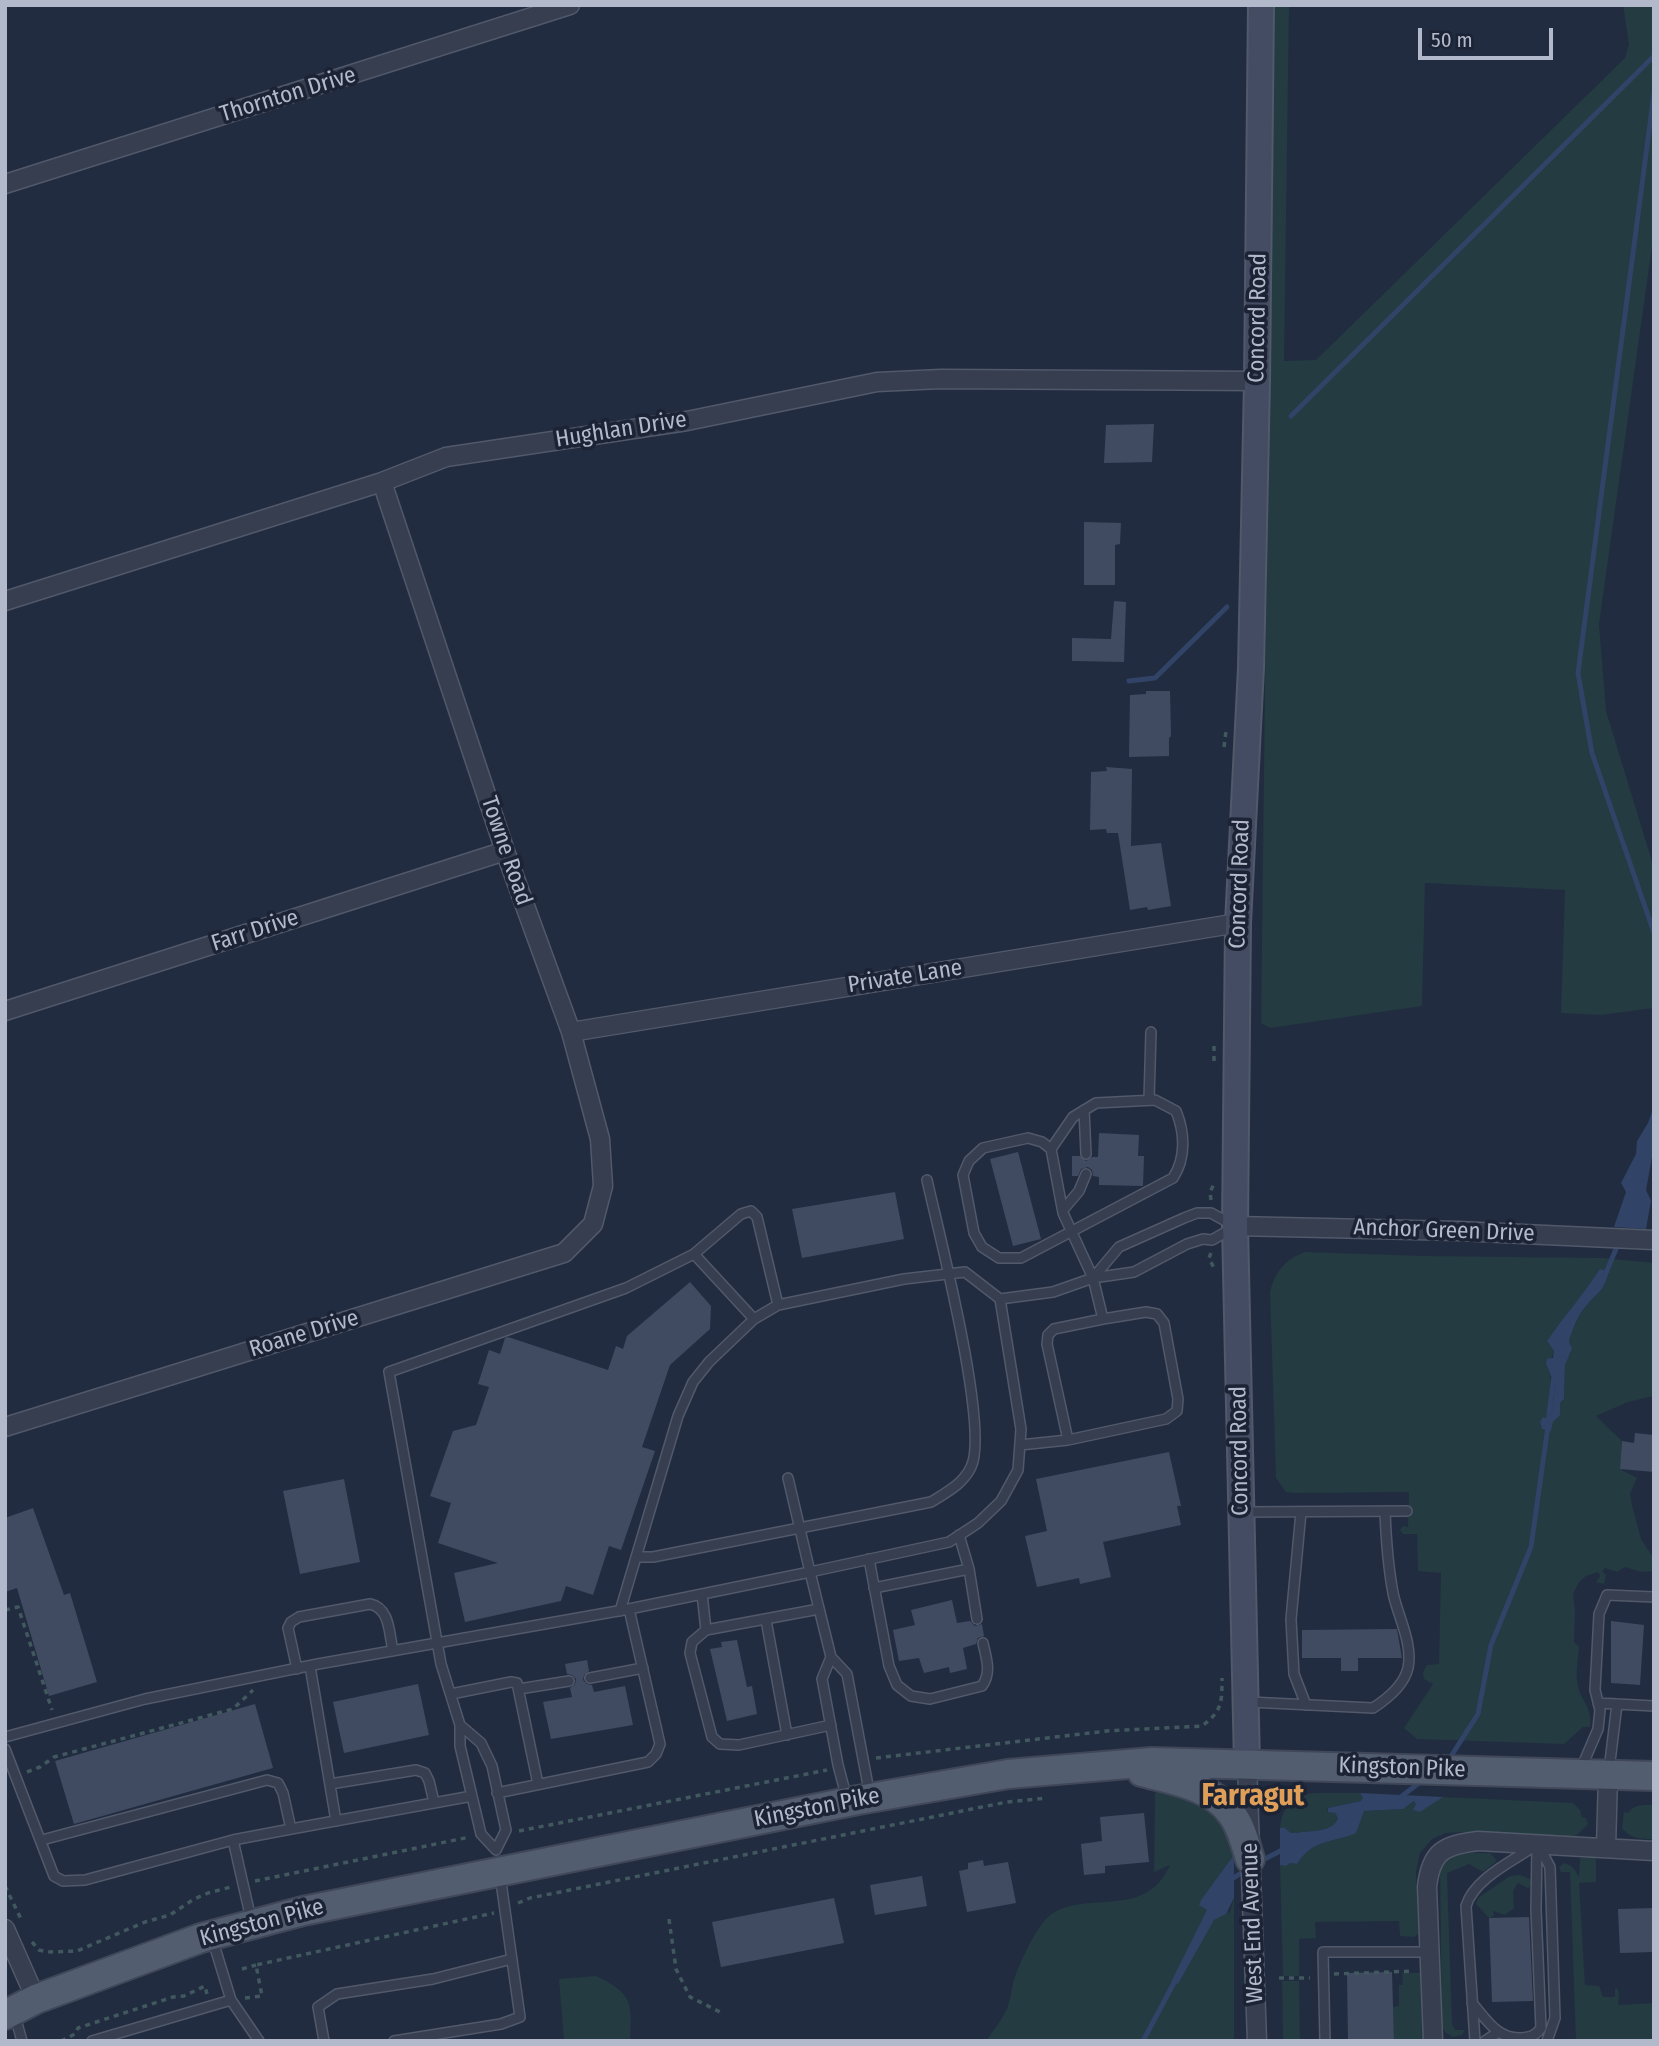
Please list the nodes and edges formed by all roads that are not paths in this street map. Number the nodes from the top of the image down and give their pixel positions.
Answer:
1 (570, 5) edge
2 (1261, 5) edge
3 (5, 184) edge
4 (1257, 381) junction
5 (382, 482) junction
6 (5, 601) edge
7 (505, 851) junction
8 (1238, 923) junction
9 (5, 1011) edge
10 (572, 1032) junction
11 (1151, 1032) dead end
12 (1149, 1100) junction
13 (1084, 1111) junction
14 (1051, 1149) junction
15 (1086, 1154) dead end
16 (1086, 1174) dead end
17 (927, 1181) dead end
18 (1063, 1210) junction
19 (593, 1224) joint
20 (1235, 1226) junction
21 (1071, 1231) junction
22 (1654, 1240) edge
23 (694, 1254) junction
24 (948, 1274) junction
25 (1093, 1278) junction
26 (1000, 1299) junction
27 (778, 1305) junction
28 (754, 1319) junction
29 (1103, 1319) junction
30 (5, 1427) edge
31 (1069, 1440) junction
32 (1020, 1445) junction
33 (788, 1478) dead end
34 (1385, 1511) junction
35 (1407, 1511) dead end
36 (1301, 1512) junction
37 (1241, 1513) junction
38 (800, 1528) junction
39 (959, 1535) junction
40 (636, 1557) junction
41 (869, 1559) junction
42 (969, 1569) junction
43 (810, 1572) junction
44 (874, 1588) junction
45 (702, 1594) junction
46 (1654, 1597) edge
47 (820, 1609) junction
48 (625, 1610) junction
49 (977, 1619) dead end
50 (766, 1620) junction
51 (706, 1630) junction
52 (438, 1643) junction
53 (982, 1643) dead end
54 (393, 1651) junction
55 (831, 1657) junction
56 (310, 1666) junction
57 (297, 1668) junction
58 (643, 1668) junction
59 (590, 1678) dead end
60 (569, 1681) dead end
61 (519, 1689) junction
62 (451, 1694) junction
63 (1246, 1702) junction
64 (1598, 1703) junction
65 (1617, 1704) junction
66 (1306, 1705) junction
67 (1654, 1706) edge
68 (460, 1725) junction
69 (831, 1725) junction
70 (787, 1734) junction
71 (5, 1737) edge
72 (5, 1749) edge
73 (1247, 1763) junction
74 (1112, 1764) junction
75 (1579, 1774) junction
76 (1608, 1775) junction
77 (1654, 1776) edge
78 (330, 1784) junction
79 (538, 1784) junction
80 (497, 1793) junction
81 (472, 1796) junction
82 (859, 1800) junction
83 (434, 1802) junction
84 (336, 1821) junction
85 (291, 1829) junction
86 (41, 1840) junction
87 (233, 1840) junction
88 (1537, 1844) junction
89 (1606, 1848) junction
90 (1654, 1851) edge
91 (1250, 1853) junction
92 (498, 1860) junction
93 (253, 1924) junction
94 (13, 1925) edge
95 (211, 1936) junction
96 (1429, 1952) junction
97 (512, 1959) junction
98 (231, 2000) junction
99 (1472, 2003) junction
100 (18, 2008) edge
101 (253, 2031) junction
102 (1497, 2033) junction
103 (22, 2041) edge
104 (92, 2041) edge
105 (245, 2041) edge
106 (259, 2041) edge
107 (324, 2041) edge
108 (394, 2041) edge
109 (1256, 2041) edge
110 (1325, 2041) edge
111 (1433, 2041) edge
112 (1475, 2041) edge
113 (1485, 2041) edge
114 (1547, 2041) edge

1 - 3 street, Thornton Drive
2 - 4 street, Concord Road
4 - 5 street, Hughlan Drive
4 - 8 street, Concord Road
5 - 6 street, Hughlan Drive
5 - 7 street, Towne Road
7 - 9 street, Farr Drive
7 - 10 street, Towne Road
8 - 10 street, Private Lane
8 - 20 street, Concord Road
10 - 19 street, Towne Road
11 - 12 lane
12 - 13 lane
12 - 21 lane
13 - 14 lane
13 - 15 lane
14 - 18 lane
14 - 21 lane
16 - 18 lane
17 - 24 lane
18 - 21 lane
19 - 30 street, Roane Drive
20 - 22 street, Anchor Green Drive
20 - 25 lane
20 - 25 lane
20 - 37 street, Concord Road
21 - 25 lane
23 - 27 lane
23 - 28 lane
23 - 52 lane
24 - 26 lane
24 - 27 lane
24 - 38 lane
25 - 26 lane
25 - 29 lane
26 - 32 lane
27 - 28 lane
28 - 40 lane
29 - 31 lane
29 - 31 lane
31 - 32 lane
32 - 39 lane
33 - 38 lane
34 - 35 lane
34 - 36 lane
34 - 66 lane
36 - 37 lane
36 - 66 lane
37 - 63 street, Concord Road
38 - 40 lane
38 - 43 lane
39 - 41 lane
39 - 42 lane
40 - 48 lane
41 - 43 lane
41 - 44 lane
42 - 44 lane
42 - 49 lane
43 - 45 lane
43 - 47 lane
44 - 53 lane
45 - 48 lane
45 - 51 lane
46 - 64 lane
47 - 50 lane
47 - 55 lane
48 - 52 lane
48 - 58 lane
50 - 51 lane
50 - 70 lane
51 - 70 lane
52 - 54 lane
52 - 62 lane
54 - 56 lane
54 - 57 lane
55 - 69 lane
55 - 82 lane
56 - 57 lane
56 - 78 lane
57 - 71 lane
58 - 59 lane
58 - 79 lane
60 - 61 lane
61 - 62 lane
61 - 79 lane
62 - 68 lane
63 - 66 lane
63 - 73 street, Concord Road
64 - 65 lane
64 - 75 lane
65 - 67 lane
65 - 76 lane
68 - 80 lane
68 - 81 lane
69 - 70 lane
69 - 82 lane
72 - 86 lane
73 - 74 main road, Kingston Pike
73 - 75 main road, Kingston Pike
73 - 91 street, West End Avenue
74 - 82 main road, Kingston Pike
74 - 91 main road
75 - 76 main road, Kingston Pike
76 - 77 main road, Kingston Pike
76 - 89 street
78 - 83 lane
78 - 84 lane
79 - 80 lane
80 - 92 lane
81 - 83 lane
81 - 92 lane
82 - 92 main road, Kingston Pike
83 - 84 lane
84 - 85 lane
85 - 86 lane
85 - 87 lane
86 - 87 lane
87 - 93 lane
88 - 89 street
88 - 96 street
88 - 99 lane
88 - 102 lane
88 - 114 lane
89 - 90 street
91 - 109 street, West End Avenue
92 - 93 main road, Kingston Pike
92 - 97 lane
93 - 95 main road, Kingston Pike
94 - 100 street
95 - 98 lane
95 - 100 main road, Kingston Pike
96 - 110 lane
96 - 111 street
97 - 107 lane
97 - 108 lane
98 - 101 lane
98 - 104 lane
99 - 102 lane
99 - 112 lane
100 - 103 lane
101 - 105 lane
101 - 106 lane
102 - 113 lane

